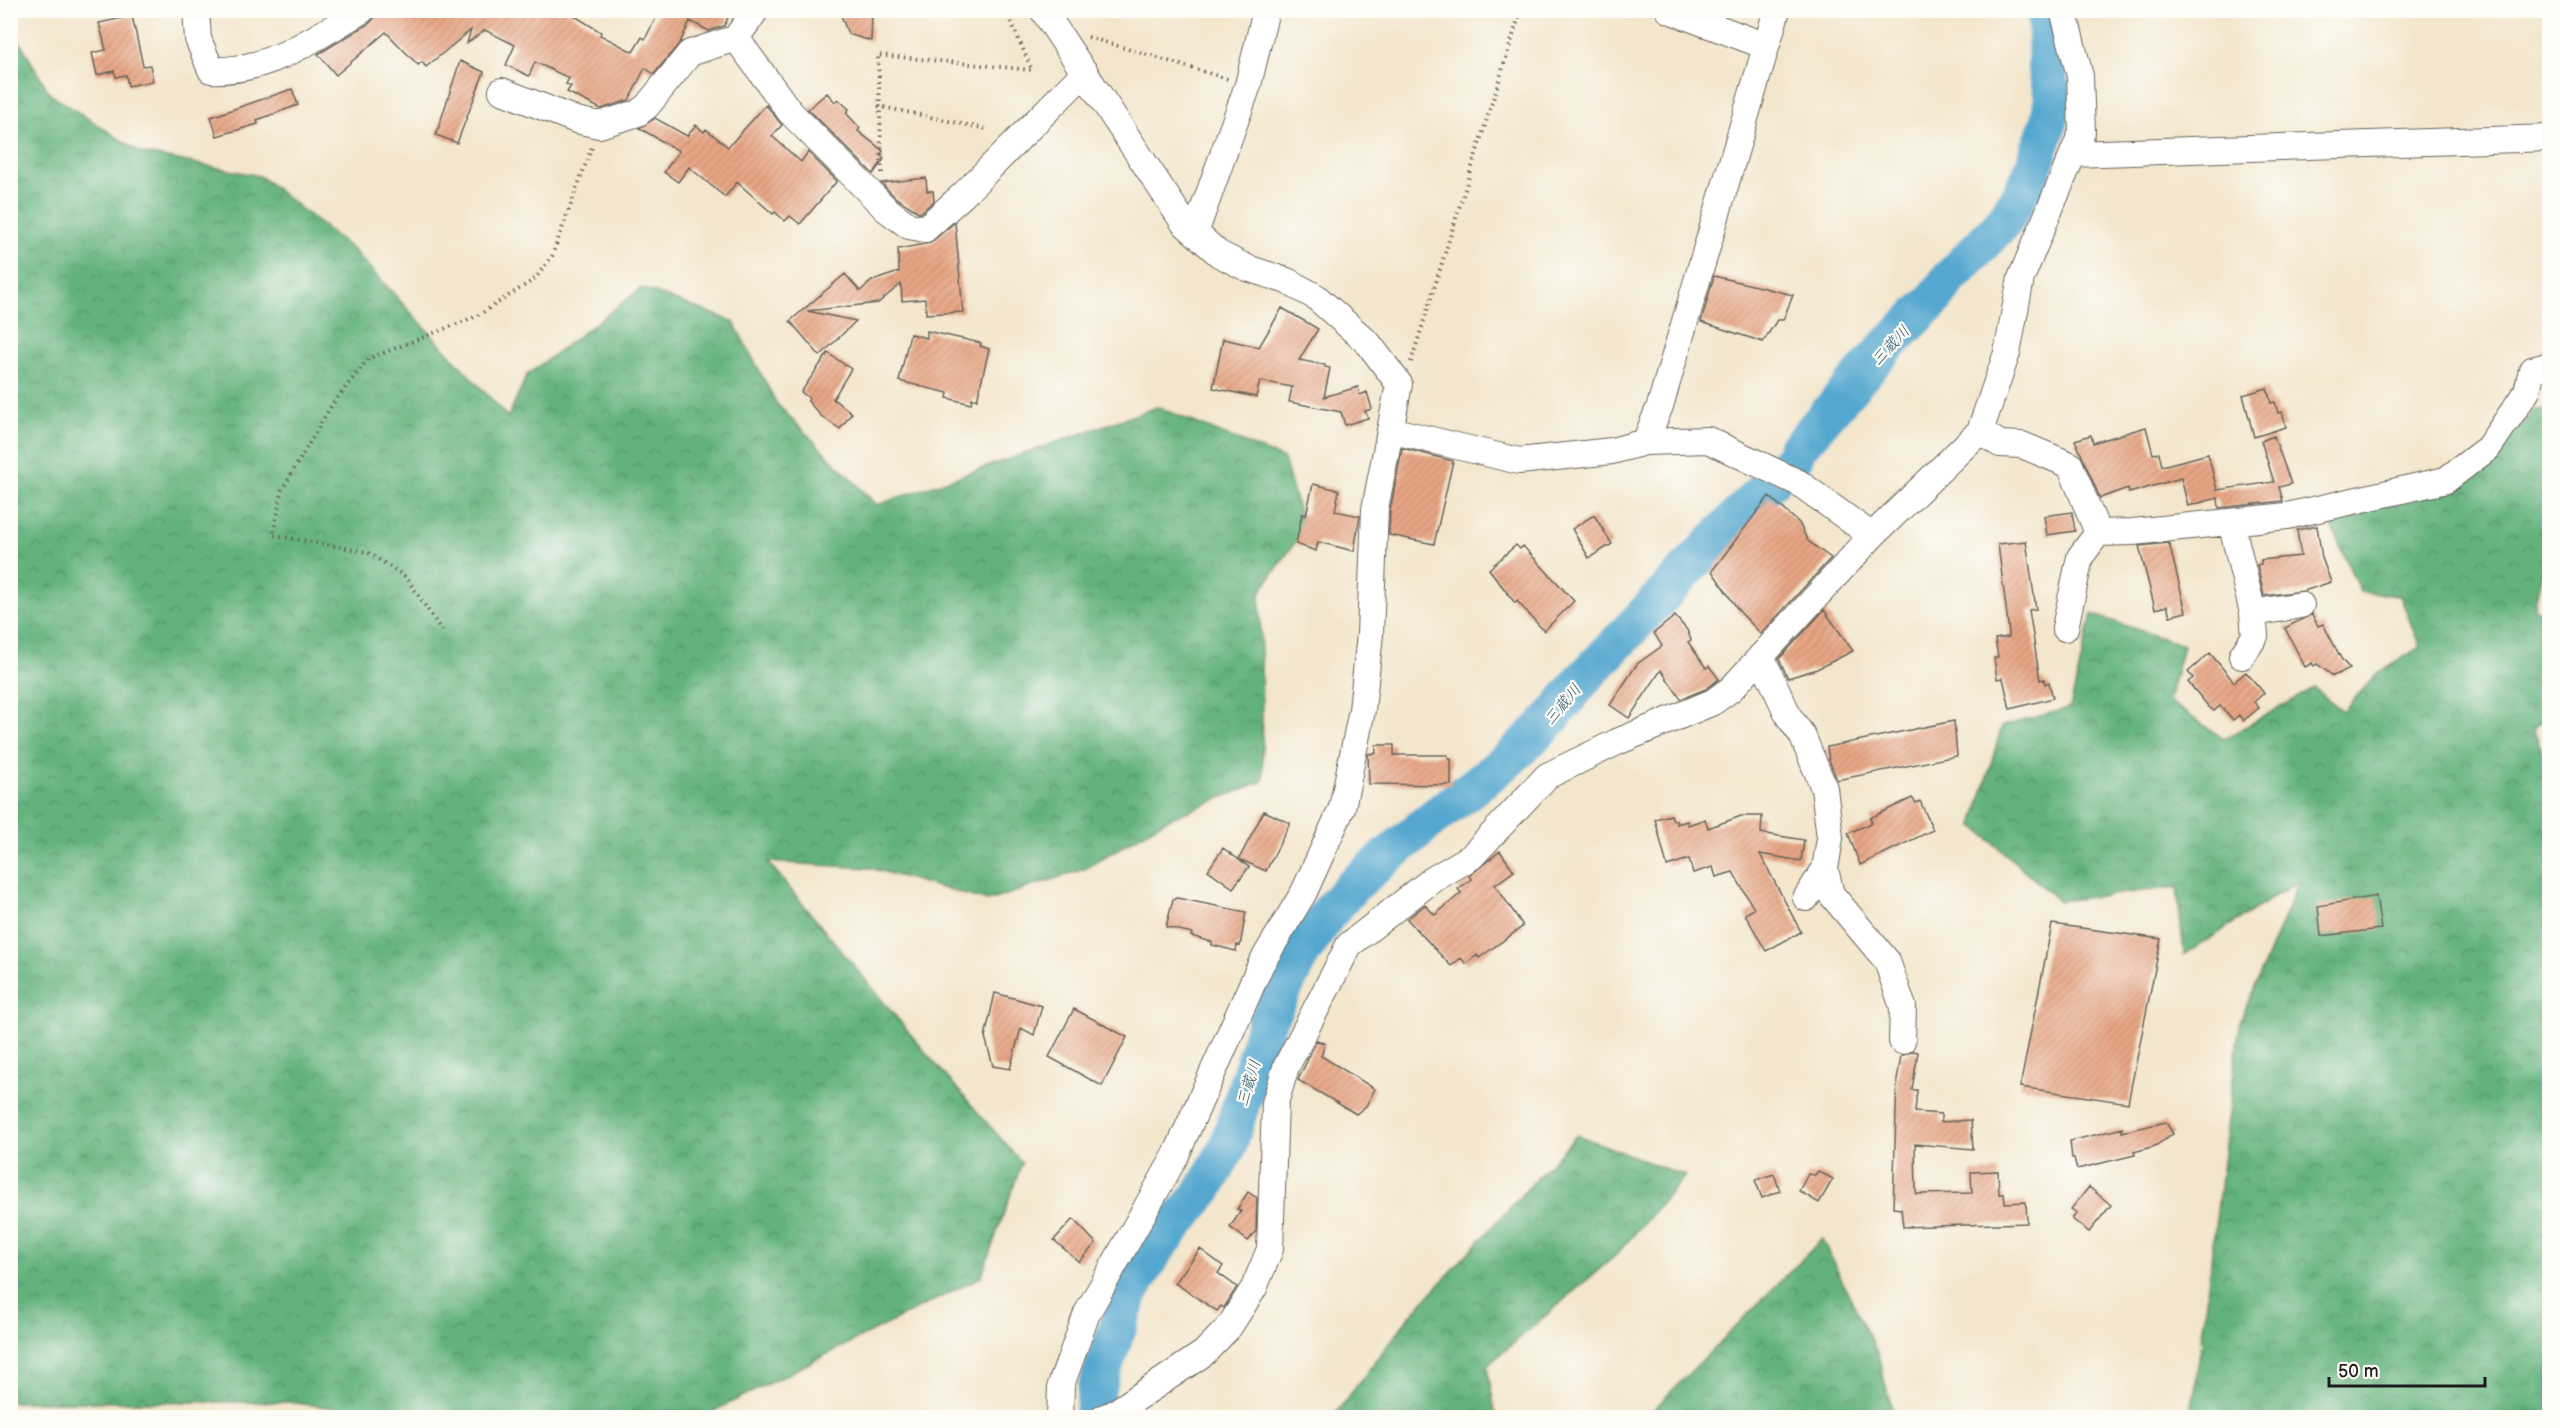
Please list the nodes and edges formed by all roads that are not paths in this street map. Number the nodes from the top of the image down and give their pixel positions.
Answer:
1 (196, 10) edge
2 (362, 10) edge
3 (756, 10) edge
4 (1266, 10) edge
5 (1668, 10) edge
6 (1777, 10) edge
7 (2063, 10) edge
8 (1048, 18) edge
9 (736, 38) junction
10 (1766, 46) junction
11 (1085, 72) junction
12 (502, 91) dead end
13 (2550, 138) edge
14 (2073, 154) junction
15 (1196, 232) junction
16 (2550, 365) edge
17 (1390, 430) junction
18 (1980, 431) junction
19 (1645, 442) junction
20 (2231, 522) junction
21 (2098, 533) junction
22 (1872, 536) junction
23 (2301, 605) dead end
24 (2253, 613) junction
25 (2065, 628) dead end
26 (1761, 656) junction
27 (2242, 656) dead end
28 (1825, 869) junction
29 (1806, 898) dead end
30 (1902, 1041) dead end
31 (1108, 1415) edge
32 (1060, 1418) edge

1 - 2 street
3 - 9 street
4 - 15 street
5 - 10 street
6 - 10 street
7 - 14 street
8 - 11 street
9 - 11 street
9 - 12 street
10 - 19 street
11 - 15 street
13 - 14 street
14 - 18 street
15 - 17 street
16 - 20 street
17 - 19 street
17 - 32 street
18 - 21 street
18 - 22 street
19 - 22 street
20 - 21 street
20 - 24 street
21 - 25 street
22 - 26 street
23 - 24 street
24 - 27 street
26 - 28 street
26 - 31 street
28 - 29 street
28 - 30 street

